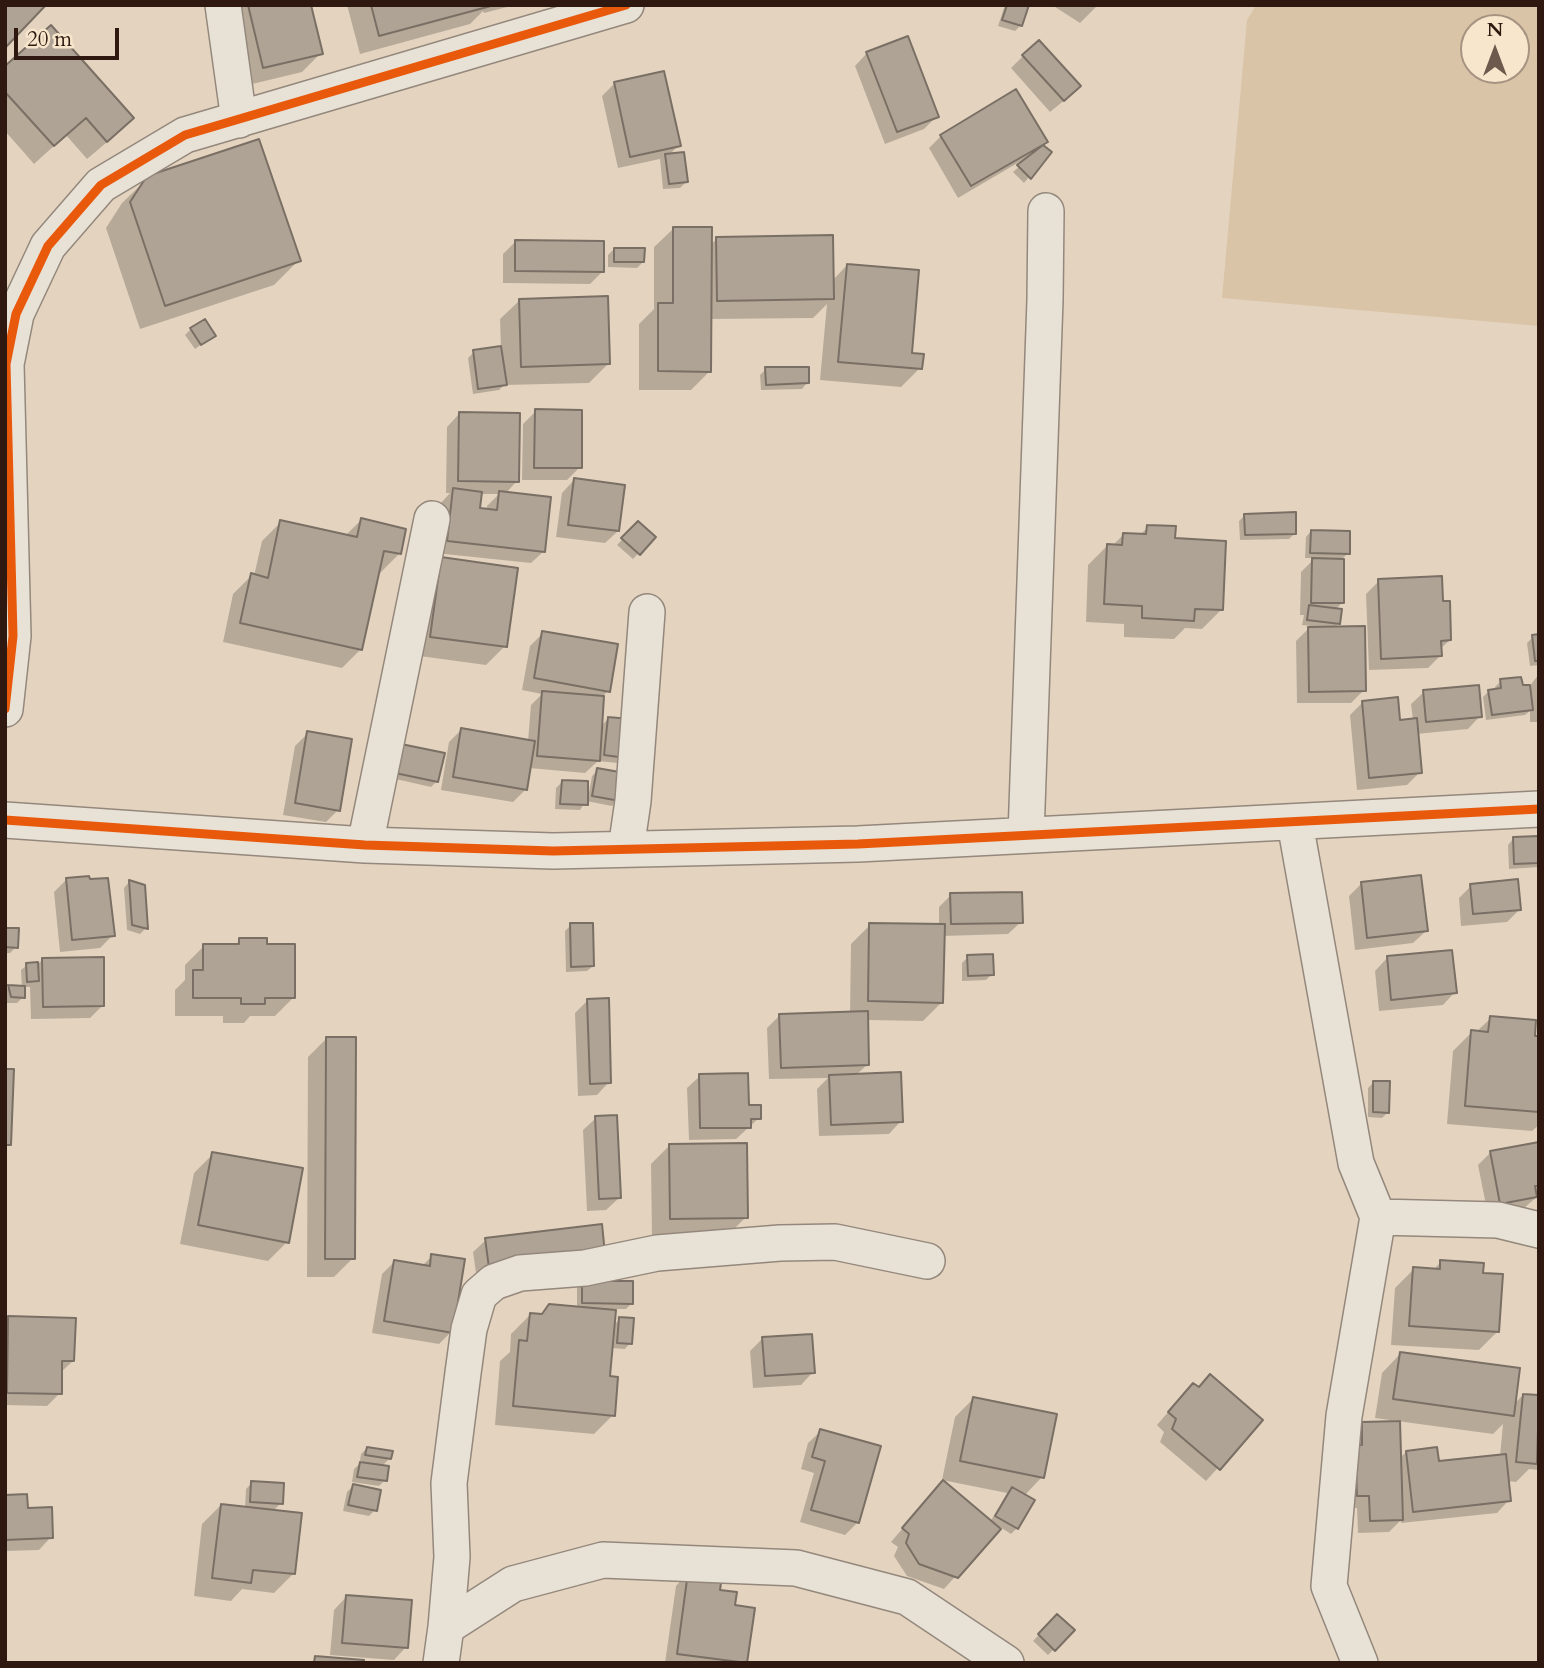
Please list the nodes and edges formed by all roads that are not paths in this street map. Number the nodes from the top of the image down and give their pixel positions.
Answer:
1 (223, 5) edge
2 (626, 5) edge
3 (239, 120) junction
4 (1046, 211) dead end
5 (432, 519) dead end
6 (647, 611) dead end
7 (5, 709) edge
8 (1539, 809) edge
9 (5, 820) edge
10 (1295, 823) junction
11 (1026, 835) junction
12 (365, 845) junction
13 (626, 849) junction
14 (1378, 1217) junction
15 (1539, 1230) edge
16 (927, 1261) dead end
17 (446, 1628) junction
18 (441, 1663) edge
19 (1006, 1663) edge
20 (1360, 1663) edge

1 - 3 street
2 - 3 street
3 - 7 street
4 - 11 street
5 - 12 street
6 - 13 street
8 - 10 street
9 - 12 street
10 - 11 street
10 - 14 street
11 - 13 street
12 - 13 street
14 - 15 street
14 - 20 street
16 - 17 street
17 - 18 street
17 - 19 street

